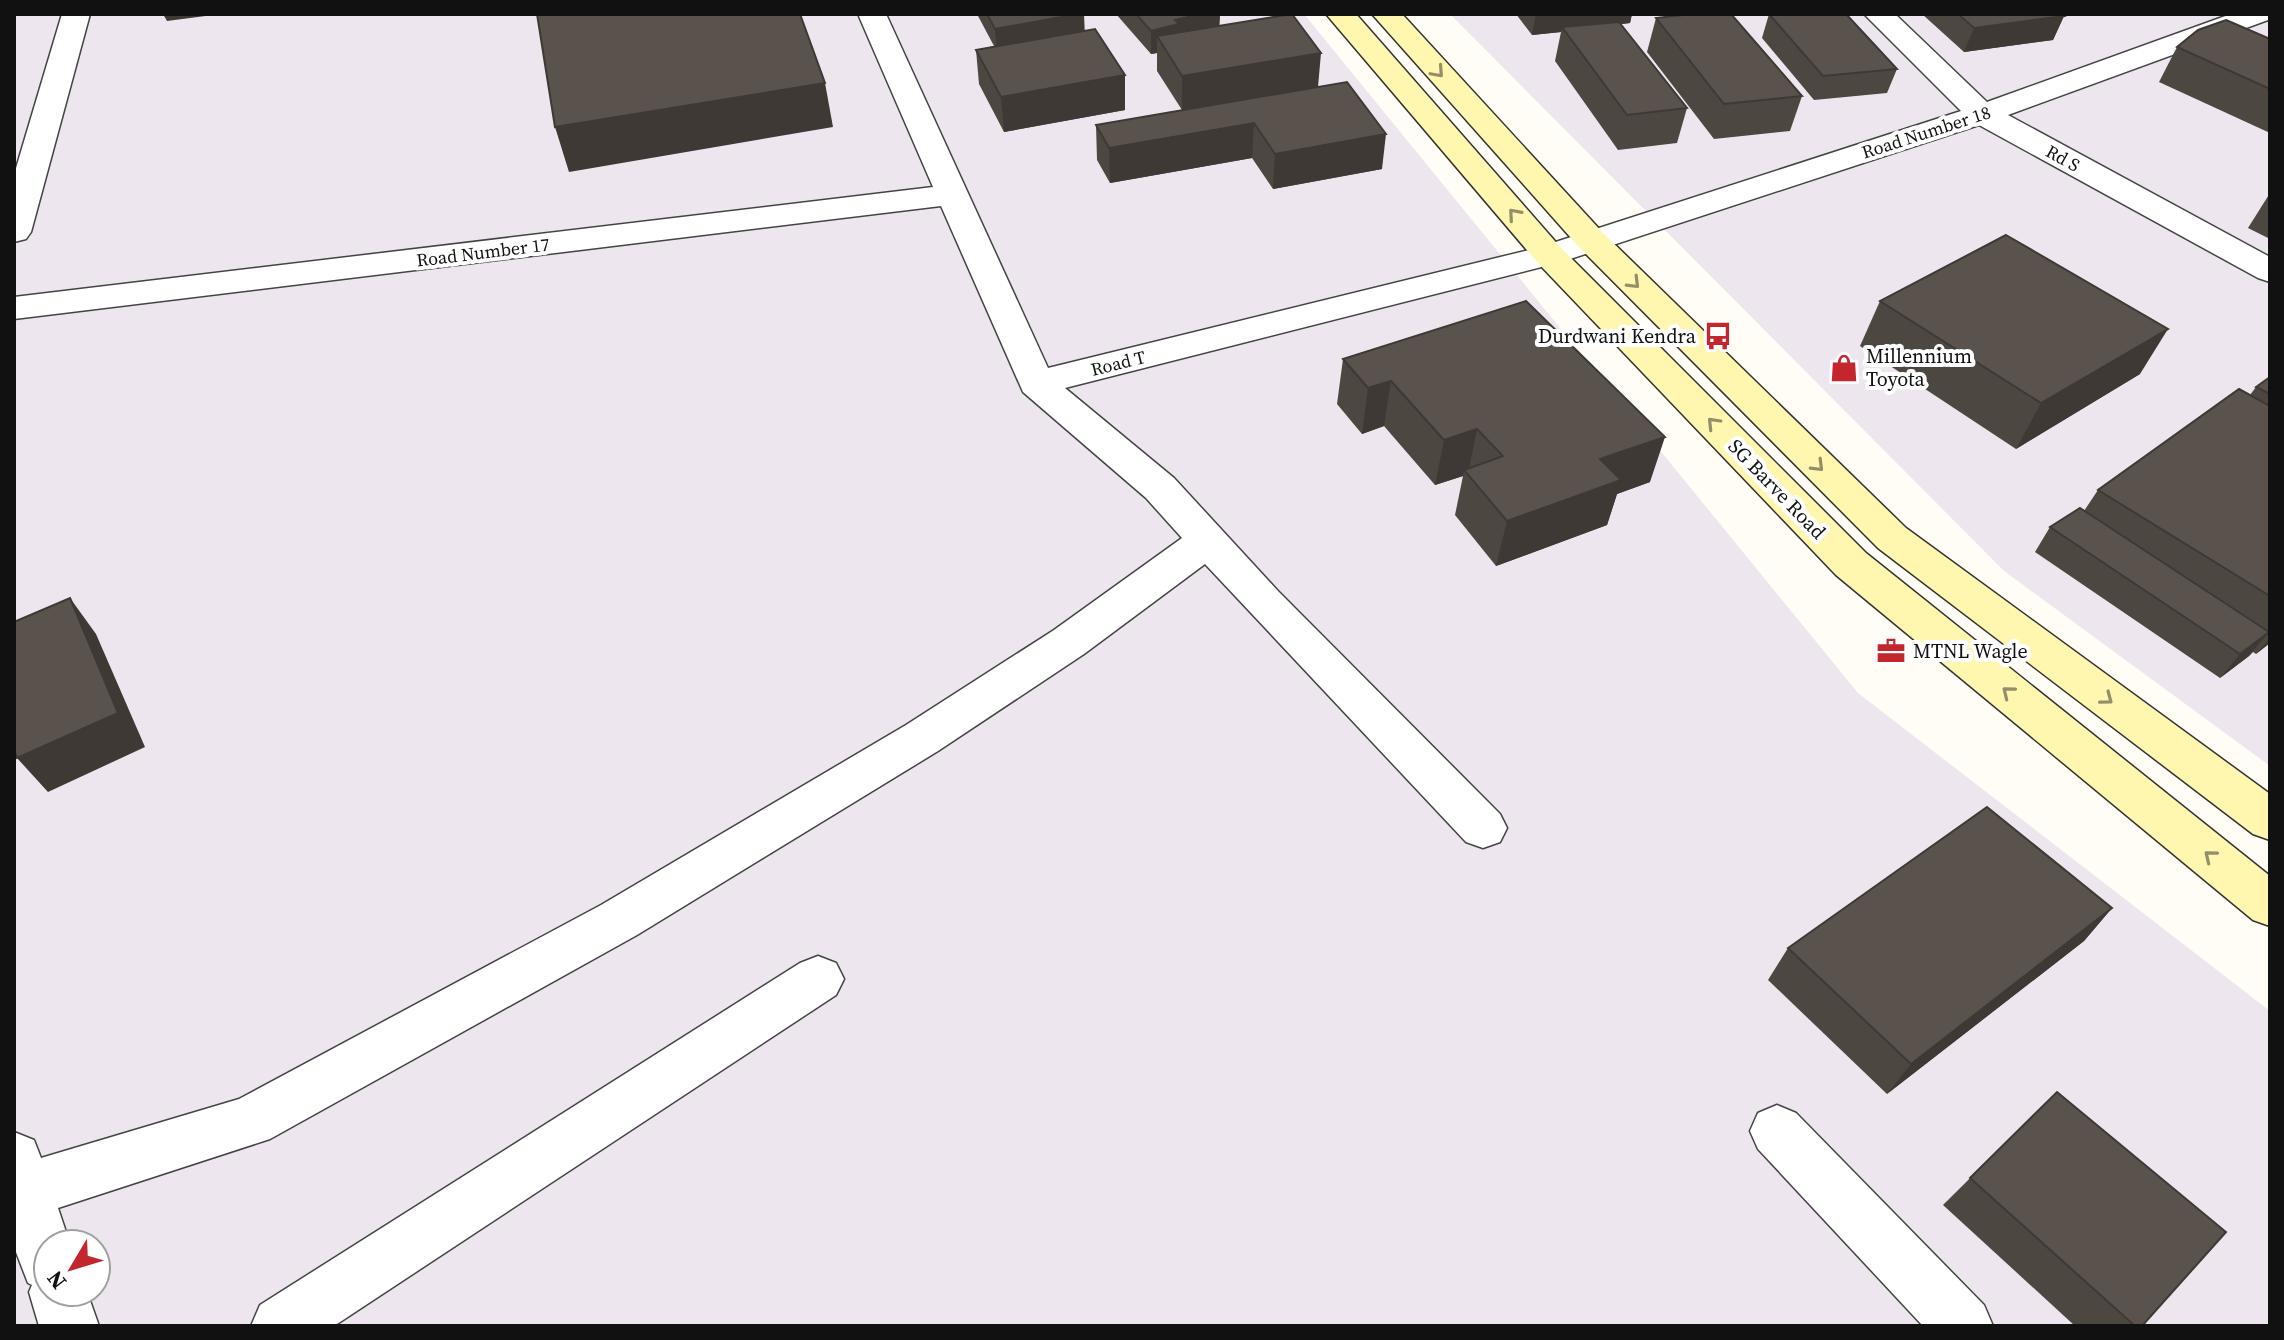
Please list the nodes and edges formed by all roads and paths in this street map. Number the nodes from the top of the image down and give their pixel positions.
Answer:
1 (76, 14) edge
2 (872, 14) edge
3 (1340, 14) edge
4 (1386, 14) edge
5 (1878, 14) edge
6 (2258, 14) edge
7 (1982, 114) junction
8 (951, 195) junction
9 (14, 232) edge
10 (1591, 240) junction
11 (1549, 255) junction
12 (2270, 271) edge
13 (14, 308) edge
14 (1036, 383) junction
15 (1207, 541) junction
16 (2270, 820) edge
17 (1483, 828) dead end
18 (2270, 905) edge
19 (818, 979) dead end
20 (1777, 1131) dead end
21 (19, 1175) edge
22 (36, 1228) edge
23 (281, 1326) edge
24 (1963, 1326) edge

1 - 9 street
2 - 8 street
11 -> 3 main road, SG Barve Road
4 -> 10 main road
5 - 7 street, Rd S
6 - 7 street, Road Number 18
7 - 10 street, Road Number 18
7 - 12 street, Rd S
8 - 13 street, Road Number 17
8 - 14 street
10 - 11 street, Road T
10 -> 16 main road
11 - 14 street, Road T
18 -> 11 main road, SG Barve Road
14 - 15 street
15 - 17 street
15 - 21 street
19 - 23 street
20 - 24 street
21 - 22 street

